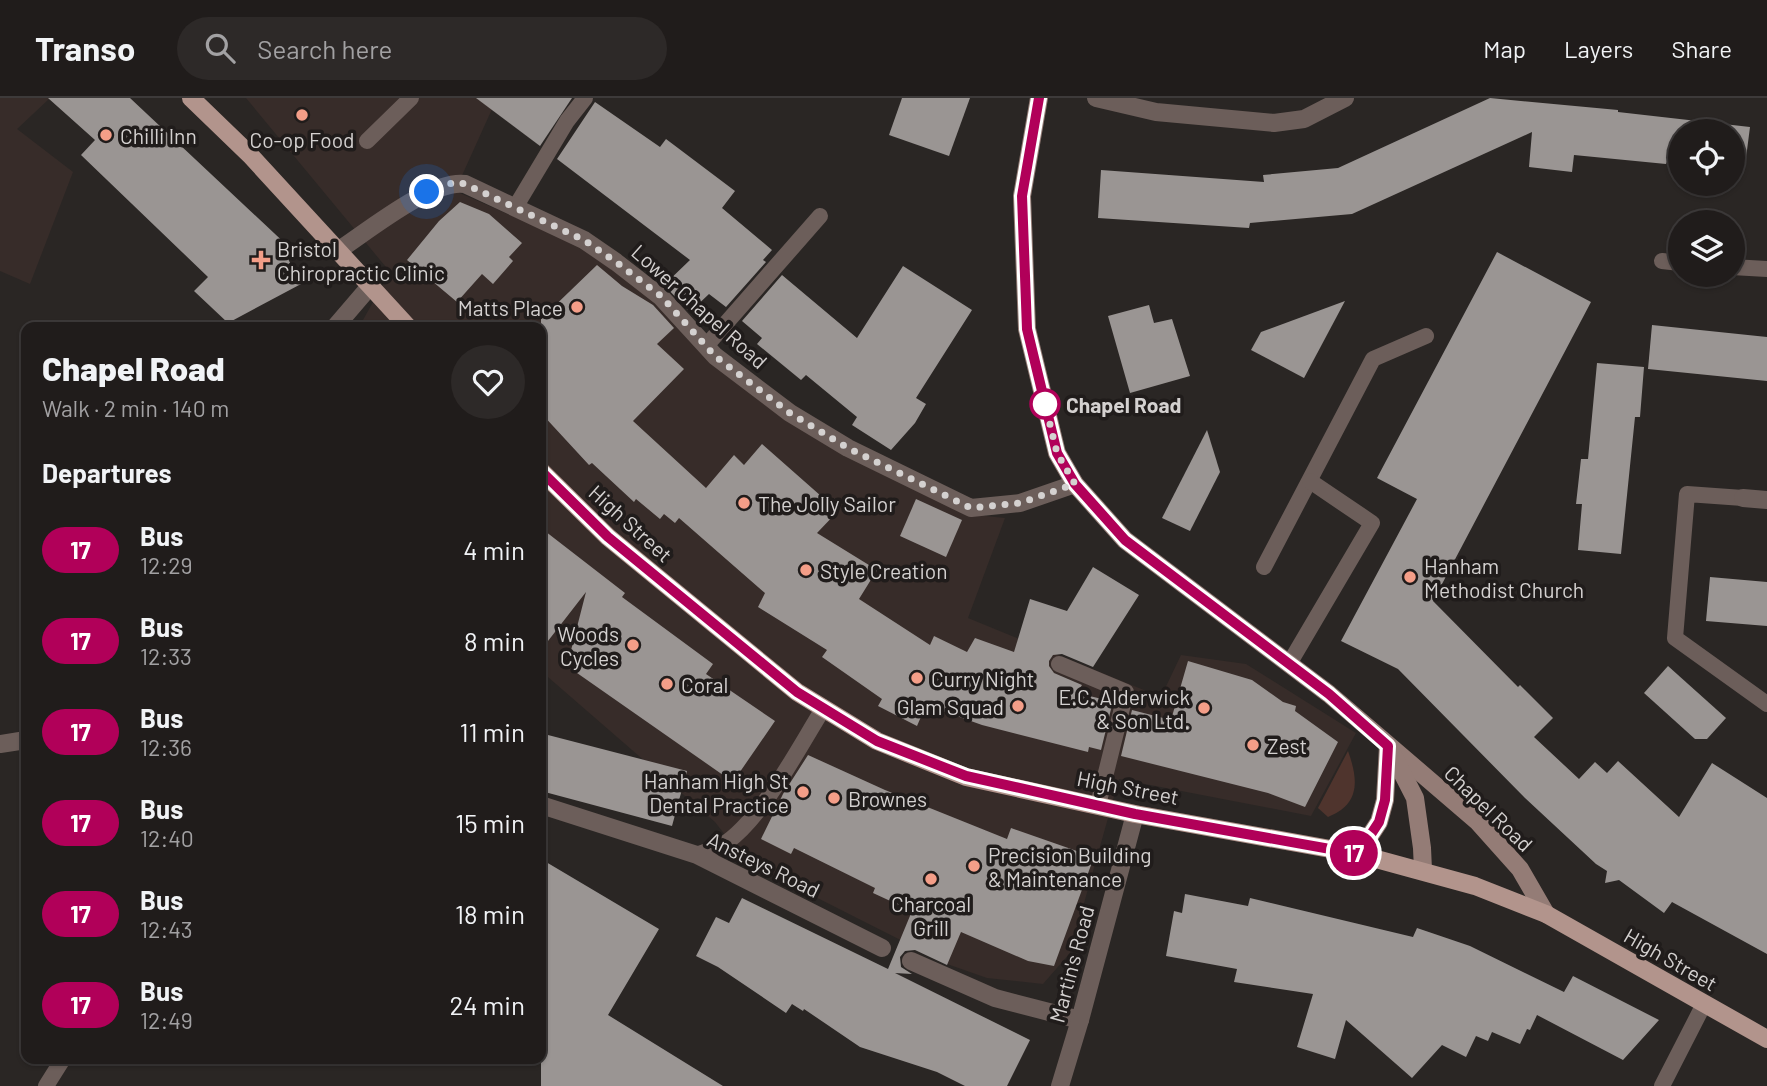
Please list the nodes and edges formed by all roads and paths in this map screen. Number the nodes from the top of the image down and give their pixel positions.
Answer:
1 (191, 98) edge
2 (411, 98) edge
3 (585, 98) edge
4 (1039, 98) edge
5 (1096, 98) edge
6 (1345, 98) edge
7 (367, 141) dead end
8 (516, 206) junction
9 (820, 216) dead end
10 (339, 250) junction
11 (1662, 261) dead end
12 (1668, 262) edge
13 (1745, 268) edge
14 (1767, 269) edge
15 (371, 285) junction
16 (339, 322) edge
17 (404, 322) edge
18 (1426, 336) dead end
19 (706, 346) junction
20 (546, 476) edge
21 (1310, 481) junction
22 (1075, 484) junction
23 (1743, 498) joint
24 (1767, 500) edge
25 (1264, 567) dead end
26 (1059, 664) dead end
27 (1289, 664) junction
28 (1767, 704) edge
29 (823, 709) junction
30 (21, 741) edge
31 (0, 744) edge
32 (1388, 746) junction
33 (1098, 805) junction
34 (546, 807) edge
35 (1135, 814) junction
36 (1358, 854) junction
37 (697, 855) junction
38 (1423, 870) junction
39 (1546, 914) junction
40 (882, 948) dead end
41 (911, 961) dead end
42 (1704, 1004) junction
43 (1080, 1020) junction
44 (1767, 1039) edge
45 (60, 1064) edge
46 (46, 1086) edge
47 (1060, 1086) edge
48 (1662, 1086) edge

1 - 10 main road
2 - 7 lane
3 - 8 lane
4 - 22 main road, Chapel Road
5 - 6 street
8 - 10 street, Lower Chapel Road
8 - 19 street, Lower Chapel Road
9 - 19 lane
10 - 15 main road
11 - 12 lane
13 - 14 lane
15 - 16 street
15 - 17 main road
18 - 21 lane
19 - 22 street, Lower Chapel Road
20 - 29 main road, High Street
21 - 25 lane
21 - 27 lane
22 - 27 main road, Chapel Road
23 - 24 street
23 - 28 lane
26 - 33 lane
27 - 32 main road, Chapel Road
29 - 33 main road, High Street
29 - 37 lane
30 - 31 street
32 - 36 main road
32 - 38 main road, Chapel Road
32 - 39 main road, Chapel Road
33 - 35 main road, High Street
34 - 37 street, Ansteys Road
35 - 36 main road, High Street
35 - 43 street, Martin's Road
36 - 38 main road, High Street
37 - 40 street, Ansteys Road
38 - 39 main road, High Street
39 - 42 main road, High Street
41 - 43 street
42 - 44 main road, High Street
42 - 48 lane
43 - 47 street, Martin's Road
45 - 46 lane

